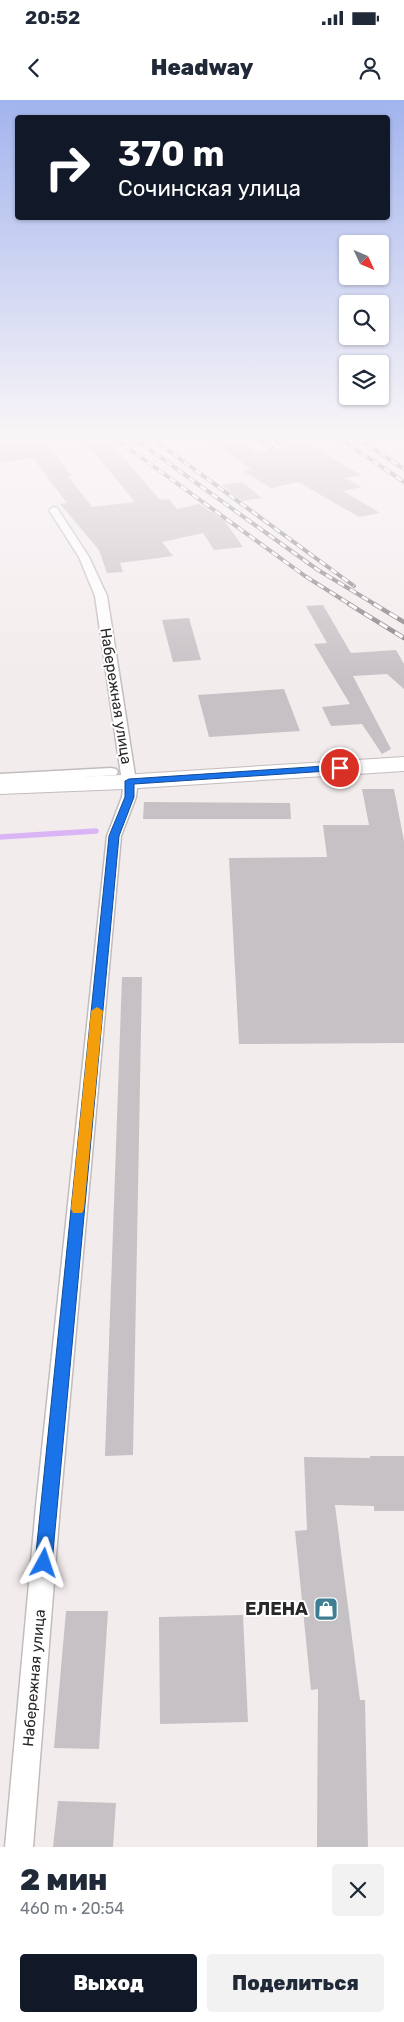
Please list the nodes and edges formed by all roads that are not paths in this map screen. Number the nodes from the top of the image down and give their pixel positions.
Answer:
1 (59, 519) edge
2 (404, 764) edge
3 (0, 778) edge
4 (121, 778) junction
5 (0, 787) edge
6 (19, 1847) edge

1 - 4 street, Набережная улица
2 - 4 highway
3 - 4 street
4 - 5 highway
4 - 6 street, Набережная улица

